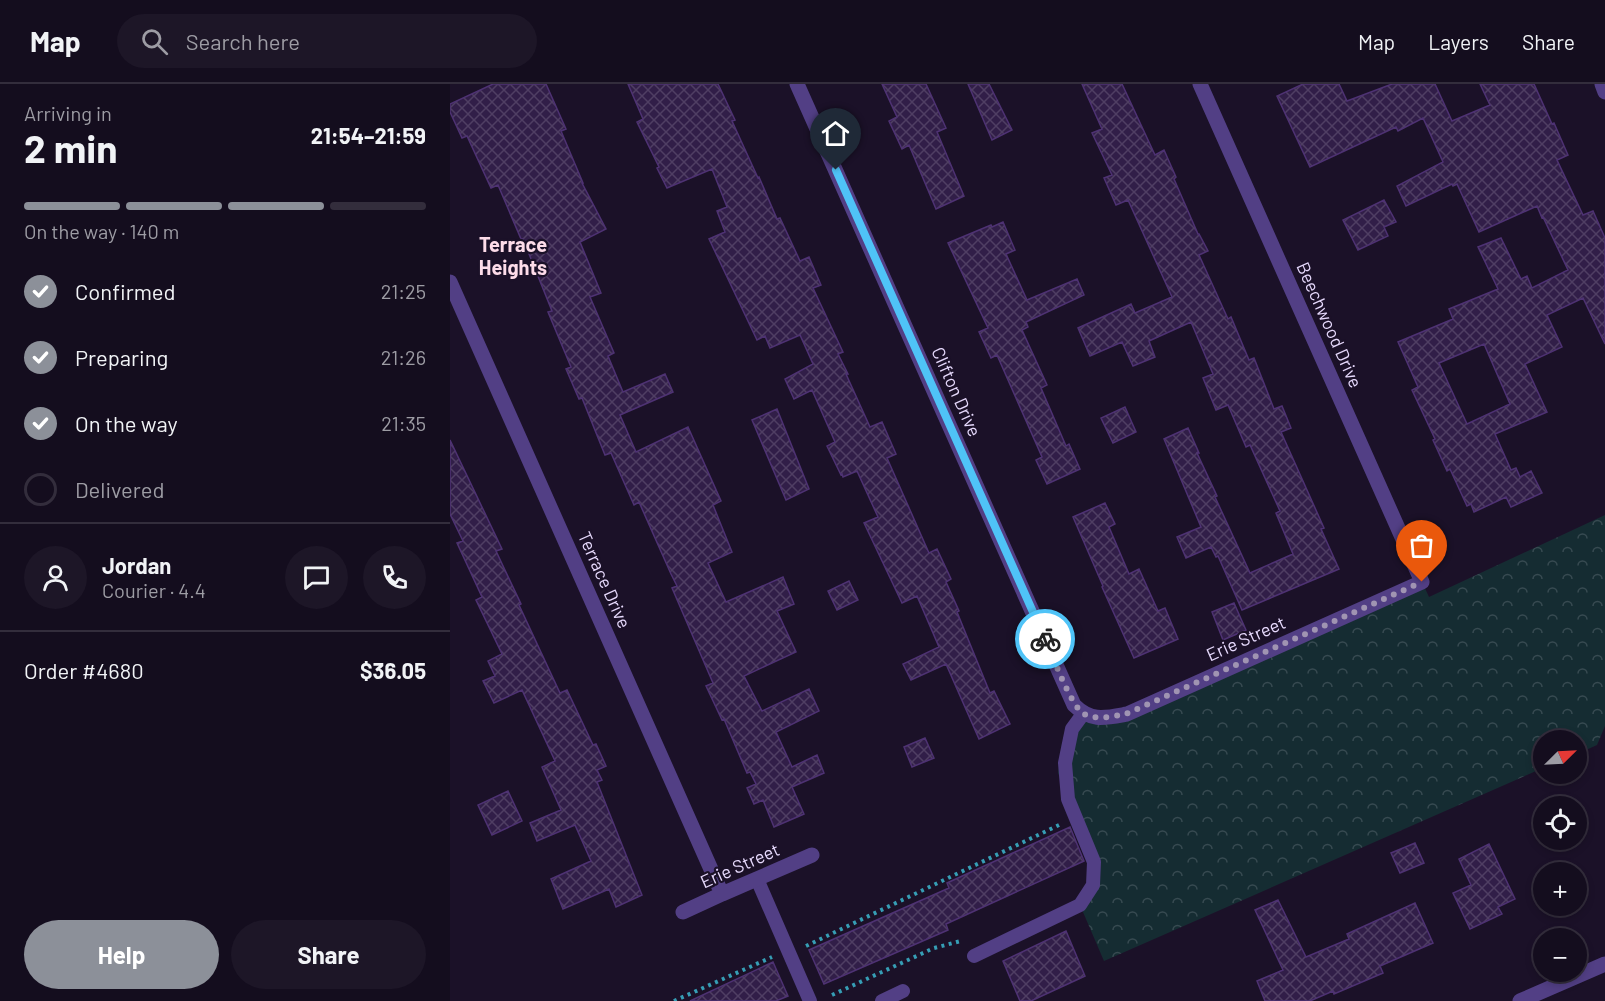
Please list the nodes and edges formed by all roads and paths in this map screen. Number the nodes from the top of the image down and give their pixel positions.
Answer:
1 (797, 84) edge
2 (1200, 84) edge
3 (1602, 84) edge
4 (1605, 92) edge
5 (450, 282) edge
6 (1422, 582) joint
7 (1083, 714) junction
8 (1076, 818) junction
9 (812, 855) dead end
10 (758, 879) junction
11 (722, 894) junction
12 (683, 912) dead end
13 (966, 940) dead end
14 (802, 948) dead end
15 (779, 954) dead end
16 (974, 956) dead end
17 (1605, 964) edge
18 (903, 992) dead end
19 (832, 995) dead end
20 (674, 1001) edge
21 (810, 1001) edge
22 (882, 1001) edge
23 (1520, 1001) edge

1 - 7 street, Clifton Drive
2 - 6 street, Beechwood Drive
3 - 4 street
5 - 11 street, Terrace Drive
6 - 7 street, Erie Street
7 - 8 lane
8 - 14 path
8 - 16 lane
9 - 10 street, Erie Street
10 - 11 street, Erie Street
10 - 21 lane
11 - 12 street, Erie Street
13 - 19 path
15 - 20 path
17 - 23 street
18 - 22 lane

